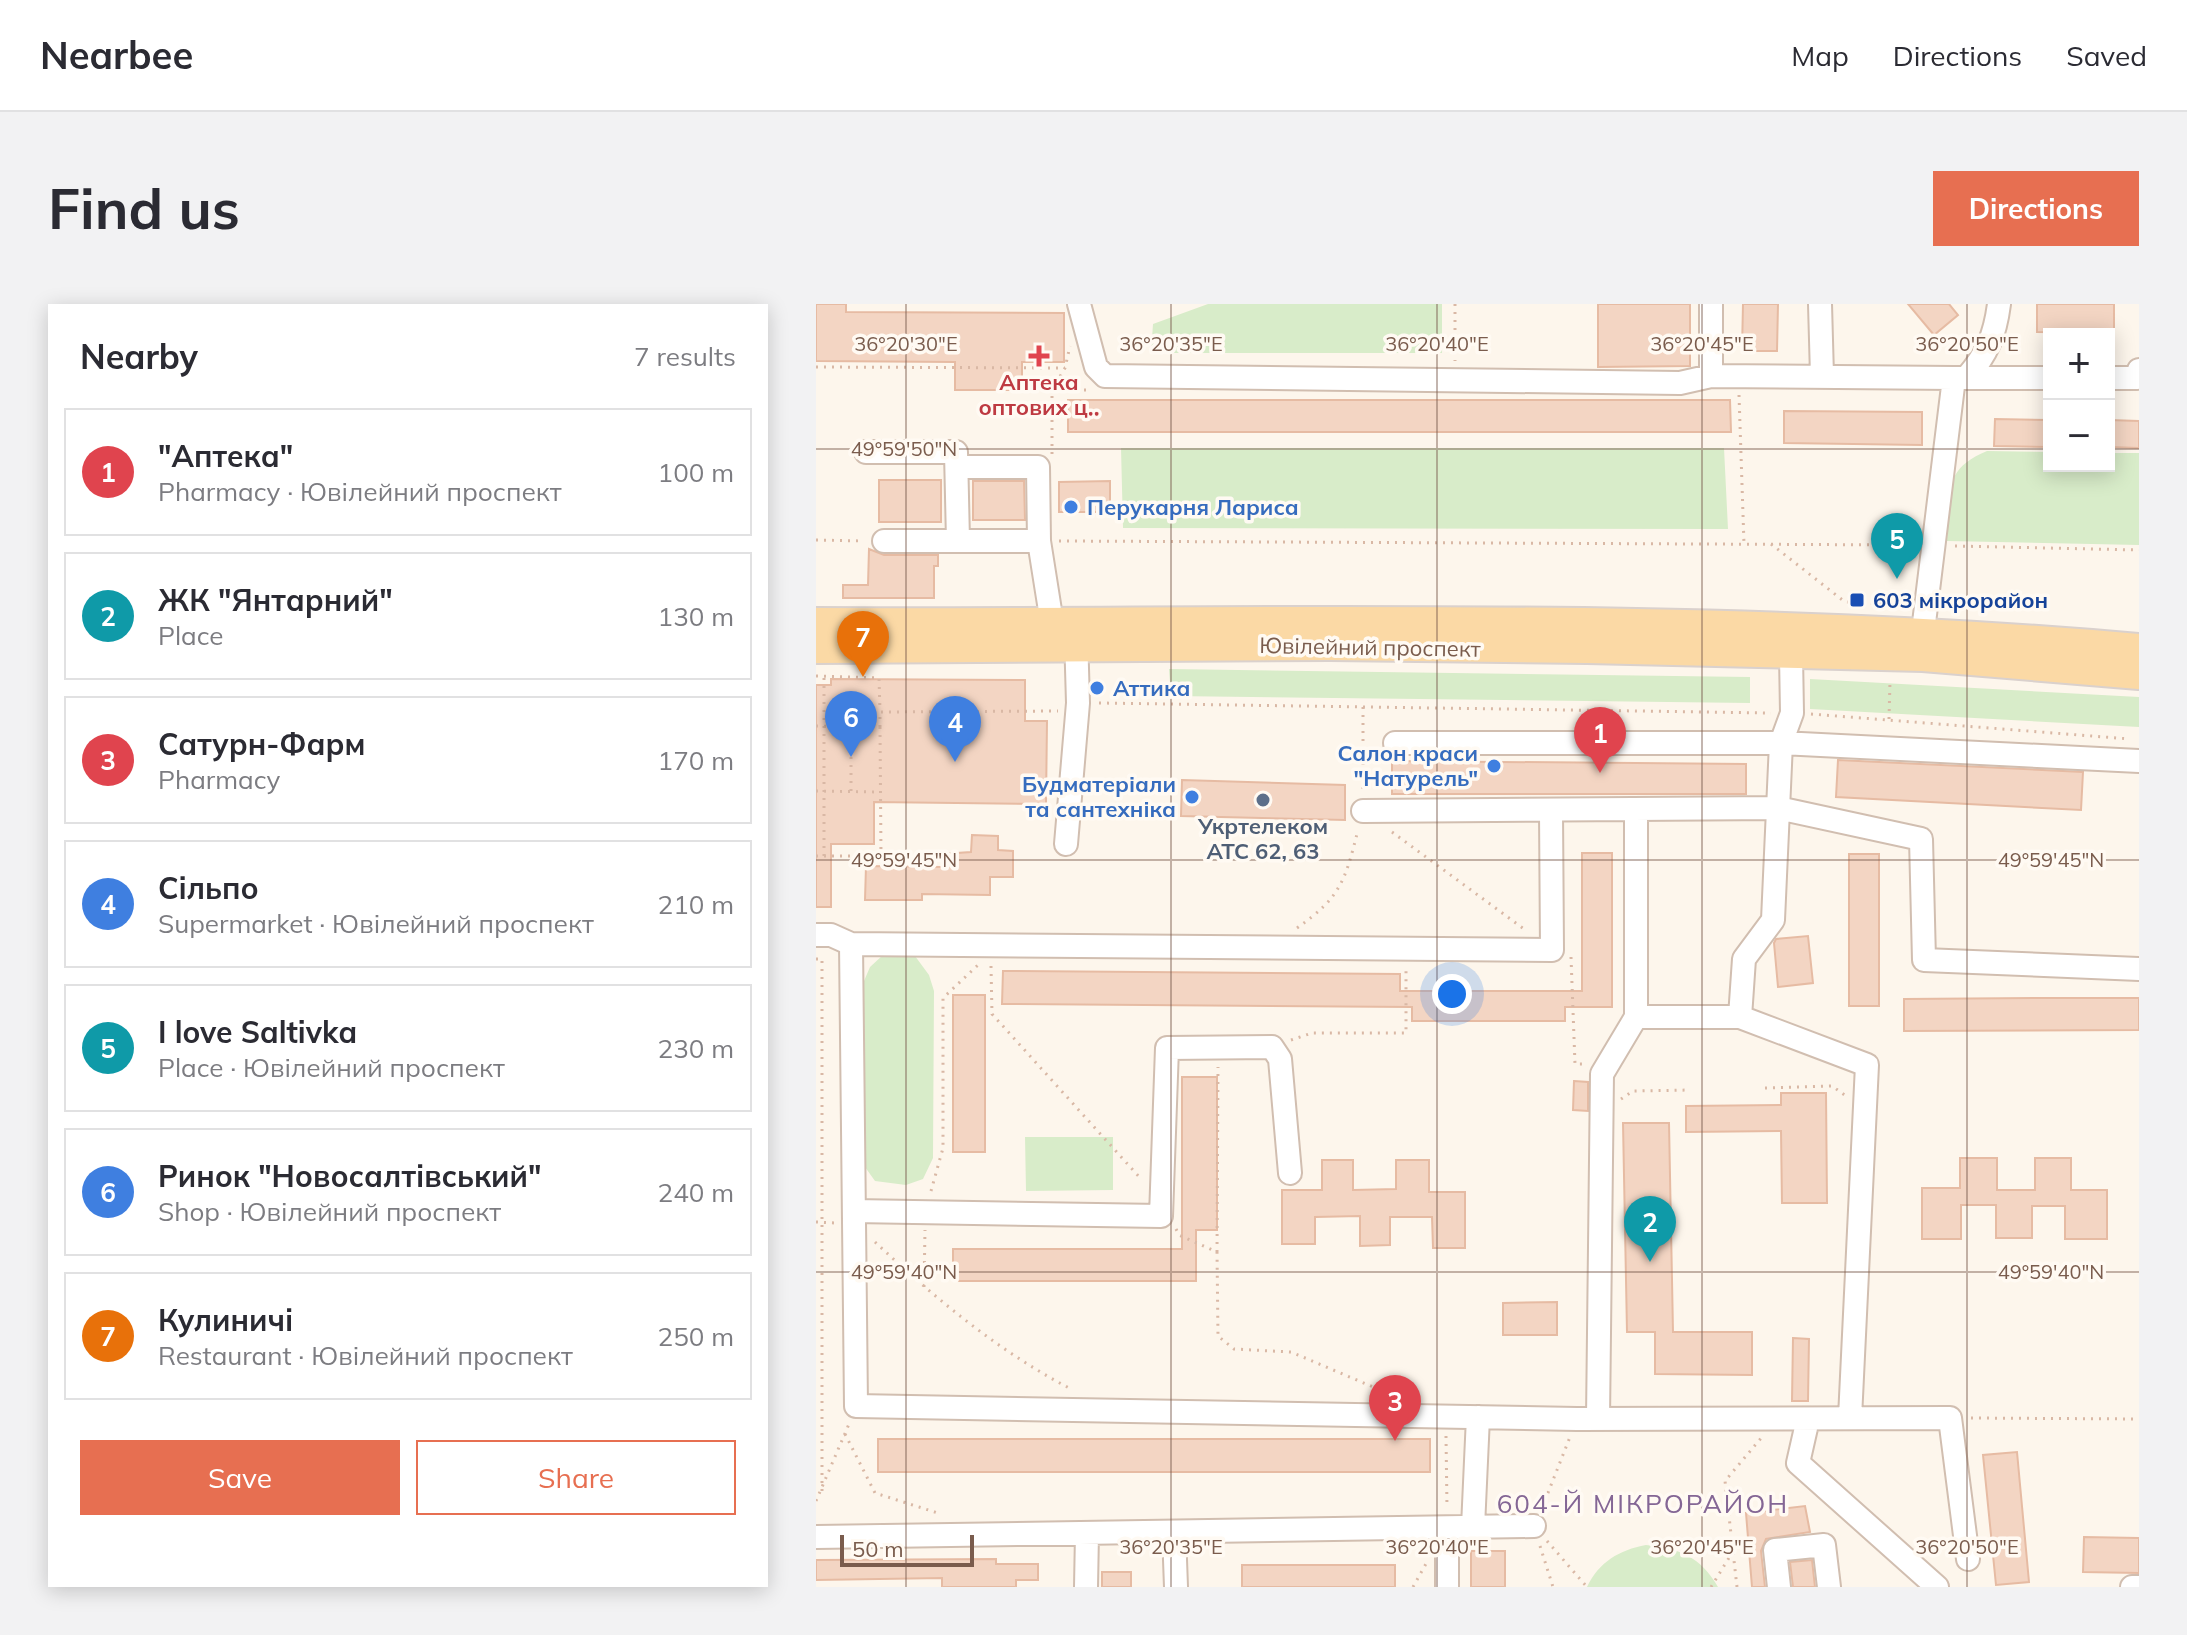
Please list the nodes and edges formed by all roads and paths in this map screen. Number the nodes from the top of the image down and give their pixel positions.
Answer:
1 (1079, 304) edge
2 (1455, 304) edge
3 (1711, 304) edge
4 (1820, 304) edge
5 (1999, 304) edge
6 (1070, 342) dead end
7 (816, 367) edge
8 (1065, 368) junction
9 (2138, 375) edge
10 (1711, 376) junction
11 (1822, 376) junction
12 (2115, 377) edge
13 (1960, 378) junction
14 (2043, 378) edge
15 (1455, 380) junction
16 (1052, 390) junction
17 (1091, 390) dead end
18 (1738, 391) dead end
19 (866, 452) dead end
20 (1052, 466) dead end
21 (957, 467) junction
22 (816, 540) edge
23 (884, 541) joint
24 (958, 541) junction
25 (1039, 541) junction
26 (1744, 544) junction
27 (1771, 544) junction
28 (1936, 545) junction
29 (2139, 550) edge
30 (1911, 602) dead end
31 (816, 622) edge
32 (1068, 631) junction
33 (1668, 638) junction
34 (1923, 644) junction
35 (2139, 648) edge
36 (1791, 655) junction
37 (820, 663) edge
38 (2139, 675) edge
39 (816, 676) edge
40 (1890, 681) dead end
41 (851, 703) dead end
42 (1078, 703) junction
43 (1363, 707) junction
44 (880, 712) junction
45 (1792, 713) junction
46 (1889, 719) junction
47 (816, 726) edge
48 (824, 726) junction
49 (851, 726) junction
50 (880, 727) junction
51 (2139, 740) edge
52 (1395, 743) dead end
53 (1781, 743) junction
54 (2139, 761) edge
55 (816, 791) edge
56 (823, 791) junction
57 (851, 791) junction
58 (880, 792) junction
59 (1778, 808) junction
60 (1636, 810) junction
61 (1363, 811) junction
62 (1551, 812) junction
63 (1066, 844) dead end
64 (816, 856) edge
65 (824, 856) junction
66 (881, 856) junction
67 (901, 856) dead end
68 (1290, 933) dead end
69 (816, 935) edge
70 (851, 944) junction
71 (991, 950) junction
72 (1552, 950) junction
73 (1406, 958) dead end
74 (816, 959) edge
75 (2139, 969) edge
76 (1636, 1017) junction
77 (1740, 1017) junction
78 (1218, 1047) junction
79 (1272, 1047) junction
80 (1610, 1064) junction
81 (1765, 1088) dead end
82 (1690, 1090) dead end
83 (1852, 1104) dead end
84 (1617, 1106) dead end
85 (1290, 1173) dead end
86 (1161, 1202) junction
87 (925, 1212) junction
88 (854, 1217) junction
89 (1217, 1252) junction
90 (924, 1287) junction
91 (1404, 1400) dead end
92 (856, 1406) junction
93 (1113, 1410) junction
94 (1478, 1417) junction
95 (1850, 1418) junction
96 (1950, 1418) junction
97 (1588, 1419) junction
98 (1808, 1419) junction
99 (2139, 1419) edge
100 (1777, 1420) junction
101 (845, 1434) junction
102 (822, 1494) junction
103 (816, 1501) edge
104 (946, 1516) dead end
105 (1534, 1526) junction
106 (1473, 1527) junction
107 (1447, 1528) junction
108 (1174, 1532) junction
109 (1087, 1533) junction
110 (816, 1537) edge
111 (1733, 1552) junction
112 (1968, 1559) dead end
113 (1086, 1587) edge
114 (1176, 1587) edge
115 (1447, 1587) edge
116 (1553, 1587) edge
117 (1587, 1587) edge
118 (1711, 1587) edge
119 (1737, 1587) edge
120 (1779, 1587) edge
121 (1829, 1587) edge
122 (1937, 1587) edge
123 (2132, 1587) edge
124 (2139, 1587) edge

1 - 15 lane
2 - 15 path
3 - 10 lane
4 - 11 lane
5 - 13 lane
6 - 8 path
7 - 8 path
8 - 16 path
9 - 12 lane
10 - 11 lane
10 - 15 lane
11 - 13 lane
13 - 14 lane
13 - 28 lane
16 - 17 path
16 - 20 path
18 - 26 path
19 - 21 lane
21 - 24 lane
21 - 25 lane
22 - 23 path
23 - 24 lane
24 - 25 lane
25 - 26 path
25 - 32 lane
26 - 27 path
27 - 28 path
27 - 30 path
28 - 29 path
28 - 34 lane
31 - 32 main road, Ювілейний проспект
32 - 33 main road, Ювілейний проспект
32 - 37 main road, Ювілейний проспект
32 - 42 lane
33 - 34 main road, Ювілейний проспект
33 - 36 main road, Ювілейний проспект
34 - 35 main road, Ювілейний проспект
34 - 36 main road, Ювілейний проспект
34 - 38 main road, Ювілейний проспект
36 - 45 lane
37 - 39 path
37 - 44 path
37 - 48 path
40 - 46 path
41 - 49 path
42 - 43 path
42 - 44 path
42 - 63 lane
43 - 45 path
43 - 61 path
44 - 50 path
45 - 46 path
45 - 53 lane
46 - 51 path
47 - 48 path
48 - 49 path
48 - 56 path
49 - 50 path
49 - 57 path
50 - 58 path
52 - 53 lane
53 - 54 lane
53 - 59 lane
55 - 56 path
56 - 57 path
56 - 65 path
57 - 58 path
58 - 66 path
59 - 60 lane
59 - 75 lane
59 - 77 lane
60 - 62 lane
60 - 76 lane
61 - 62 lane
61 - 68 path
61 - 72 path
62 - 72 lane
64 - 65 path
65 - 66 path
66 - 67 path
69 - 70 lane
70 - 71 lane
70 - 88 lane
71 - 72 lane
71 - 86 path
71 - 87 path
72 - 80 path
73 - 79 path
74 - 102 path
76 - 77 lane
76 - 80 lane
77 - 95 lane
78 - 79 lane
78 - 86 lane
78 - 89 path
79 - 85 lane
80 - 97 lane
81 - 83 path
82 - 84 path
86 - 87 lane
86 - 89 path
87 - 88 lane
87 - 90 path
88 - 90 path
88 - 92 lane
89 - 91 path
90 - 93 path
92 - 93 lane
92 - 101 path
93 - 94 lane
94 - 97 lane
94 - 106 lane
95 - 96 lane
95 - 98 lane
96 - 99 path
96 - 112 lane
97 - 100 lane
97 - 105 path
98 - 100 lane
98 - 122 lane
100 - 111 path
101 - 102 path
101 - 104 path
102 - 103 path
105 - 106 lane
105 - 116 path
105 - 117 path
106 - 107 lane
107 - 108 lane
107 - 115 lane
108 - 109 lane
108 - 114 lane
109 - 110 lane
109 - 113 lane
111 - 118 path
111 - 119 path
120 - 121 lane
123 - 124 lane

